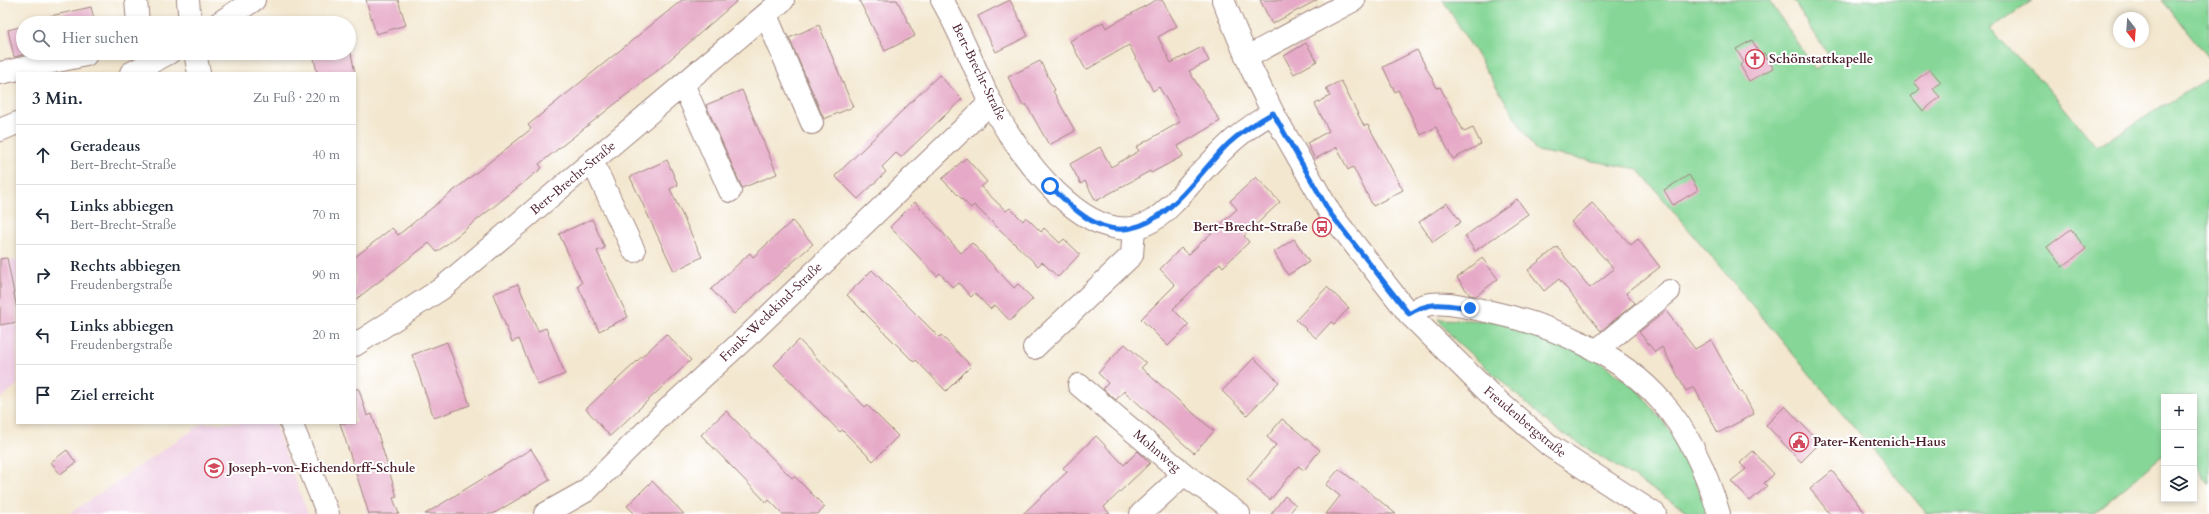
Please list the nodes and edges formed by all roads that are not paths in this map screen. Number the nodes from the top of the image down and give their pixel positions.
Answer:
1 (136, 0) edge
2 (188, 0) edge
3 (254, 0) edge
4 (783, 0) edge
5 (942, 0) edge
6 (1223, 0) edge
7 (1354, 0) edge
8 (766, 14) junction
9 (137, 16) edge
10 (189, 16) edge
11 (230, 16) edge
12 (1247, 58) junction
13 (62, 60) edge
14 (150, 60) edge
15 (196, 60) edge
16 (139, 64) edge
17 (199, 72) edge
18 (0, 73) edge
19 (683, 84) junction
20 (991, 102) junction
21 (1273, 113) junction
22 (16, 123) edge
23 (812, 123) dead end
24 (0, 130) edge
25 (592, 161) junction
26 (730, 191) dead end
27 (1134, 228) junction
28 (634, 250) dead end
29 (1668, 291) dead end
30 (1409, 314) junction
31 (356, 344) edge
32 (1034, 348) dead end
33 (1596, 351) junction
34 (1079, 385) dead end
35 (291, 424) edge
36 (1184, 474) junction
37 (328, 514) edge
38 (545, 514) edge
39 (1141, 514) edge
40 (1239, 514) edge
41 (1655, 514) edge
42 (1720, 514) edge

1 - 9 street
2 - 10 street
3 - 11 street
4 - 8 street, Bert-Brecht-Straße
5 - 20 street, Bert-Brecht-Straße
6 - 12 street, Freudenbergstraße
7 - 12 street
8 - 19 street, Bert-Brecht-Straße
8 - 23 street
12 - 21 street, Freudenbergstraße
13 - 18 street
14 - 16 street
15 - 17 street
19 - 25 street, Bert-Brecht-Straße
19 - 26 street
20 - 27 street, Bert-Brecht-Straße
20 - 38 street, Frank-Wedekind-Straße
21 - 27 street, Bert-Brecht-Straße
21 - 30 street, Freudenbergstraße
22 - 24 street
25 - 28 street
25 - 31 street, Bert-Brecht-Straße
27 - 32 street
29 - 33 street
30 - 33 street
30 - 41 street, Freudenbergstraße
33 - 42 street
34 - 36 street, Mohnweg
35 - 37 street
36 - 39 street
36 - 40 street, Mohnweg

